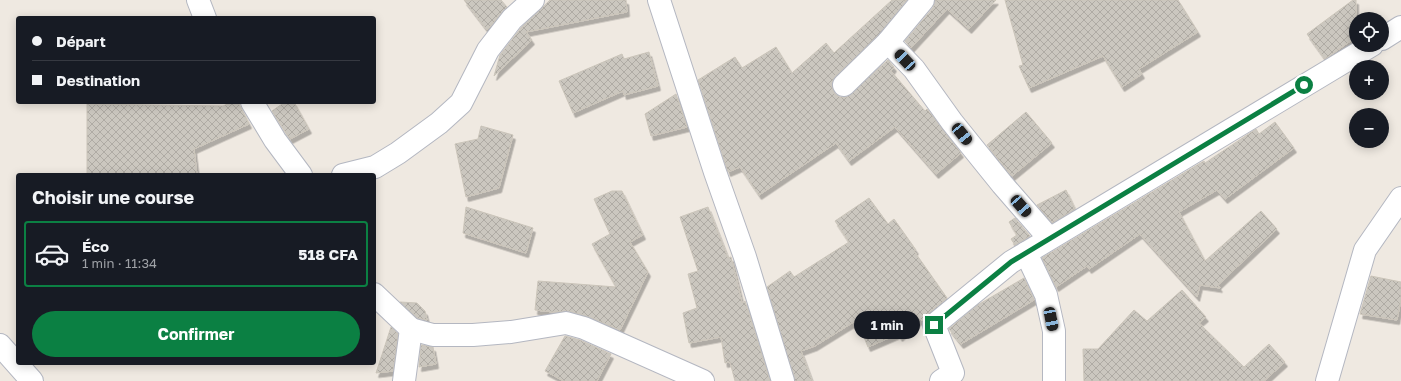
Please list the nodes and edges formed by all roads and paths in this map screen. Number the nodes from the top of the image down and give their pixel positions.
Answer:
1 (198, 0) edge
2 (533, 0) edge
3 (659, 0) edge
4 (922, 0) edge
5 (204, 16) edge
6 (1401, 27) edge
7 (1389, 35) edge
8 (888, 42) junction
9 (1360, 52) edge
10 (844, 85) dead end
11 (253, 104) edge
12 (300, 173) edge
13 (352, 173) edge
14 (1401, 198) edge
15 (1049, 238) junction
16 (1026, 253) junction
17 (376, 296) edge
18 (411, 329) junction
19 (0, 345) edge
20 (16, 359) edge
21 (23, 365) edge
22 (31, 372) edge
23 (404, 381) edge
24 (704, 381) edge
25 (783, 381) edge
26 (941, 381) edge
27 (1054, 381) edge
28 (1327, 381) edge

1 - 5 street
2 - 13 street
3 - 25 street
4 - 8 street
6 - 7 street
8 - 10 street
8 - 15 street
9 - 15 street
11 - 12 street
14 - 28 street
15 - 16 street
16 - 26 street
16 - 27 street
17 - 18 street
18 - 23 street
18 - 24 street
19 - 20 street
21 - 22 street

